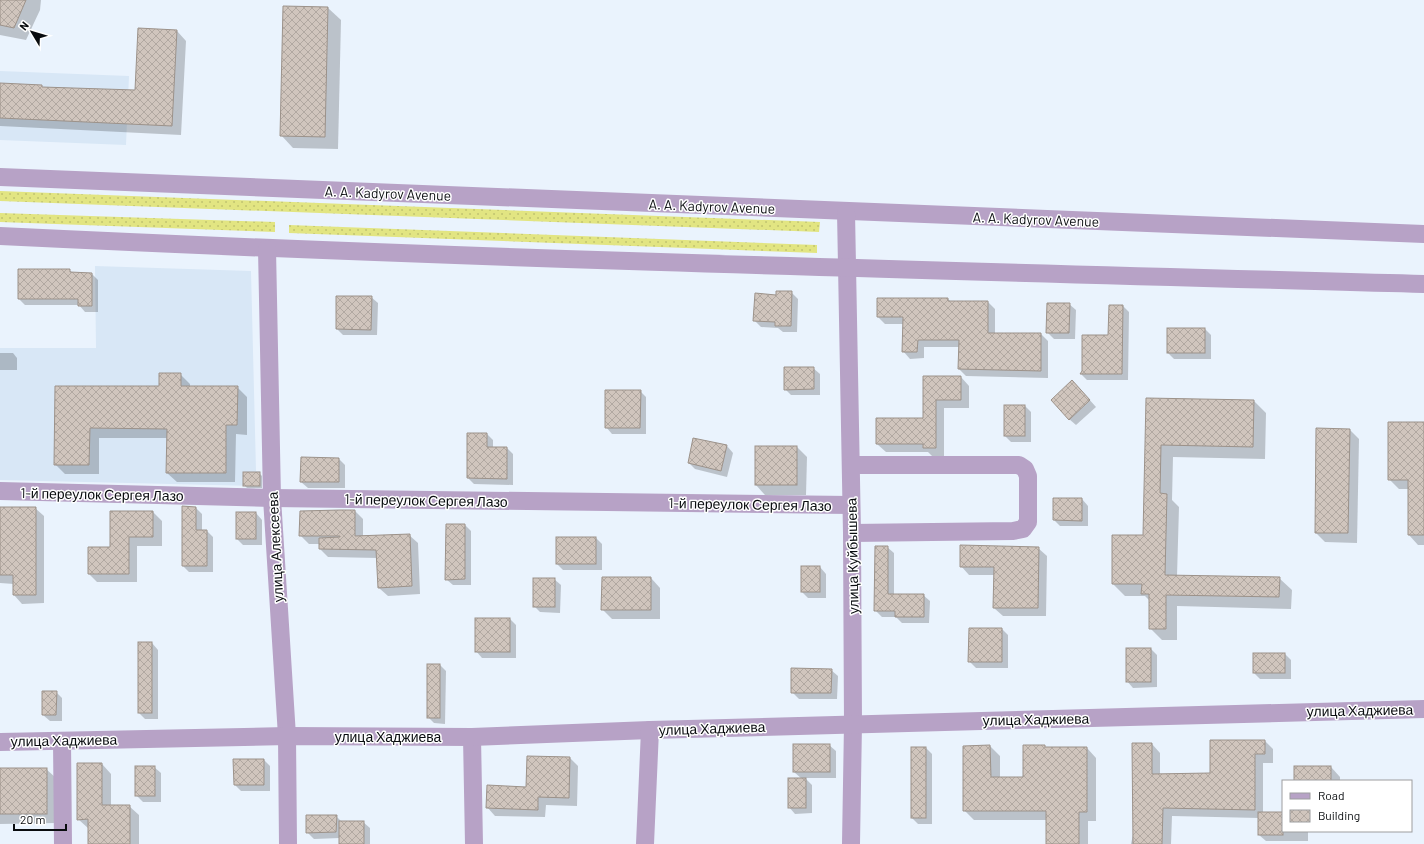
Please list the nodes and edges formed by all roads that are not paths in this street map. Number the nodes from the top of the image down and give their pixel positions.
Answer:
1 (0, 177) edge
2 (846, 212) junction
3 (1424, 234) edge
4 (0, 236) edge
5 (267, 249) junction
6 (846, 269) junction
7 (1424, 284) edge
8 (851, 465) junction
9 (0, 491) edge
10 (272, 498) junction
11 (852, 505) junction
12 (852, 533) junction
13 (1424, 709) edge
14 (853, 724) junction
15 (650, 730) junction
16 (287, 736) junction
17 (472, 737) junction
18 (62, 740) junction
19 (0, 742) edge
20 (63, 844) edge
21 (288, 844) edge
22 (474, 844) edge
23 (645, 844) edge
24 (851, 844) edge

1 - 2 street, A. A. Kadyrov Avenue
2 - 3 street, A. A. Kadyrov Avenue
2 - 6 street, улица Куйбышева
4 - 5 street
5 - 6 street
5 - 10 street, улица Алексеева
6 - 7 street
6 - 8 street, улица Куйбышева
8 - 11 street, улица Куйбышева
8 - 12 street
9 - 10 street, 1-й переулок Сергея Лазо
10 - 11 street, 1-й переулок Сергея Лазо
10 - 16 street, улица Алексеева
11 - 12 street, улица Куйбышева
12 - 14 street, улица Куйбышева
13 - 14 street, улица Хаджиева
14 - 15 street, улица Хаджиева
14 - 24 street, улица Куйбышева
15 - 17 street, улица Хаджиева
15 - 23 street
16 - 17 street, улица Хаджиева
16 - 18 street, улица Хаджиева
16 - 21 street, улица Алексеева
17 - 22 street
18 - 19 street, улица Хаджиева
18 - 20 street

